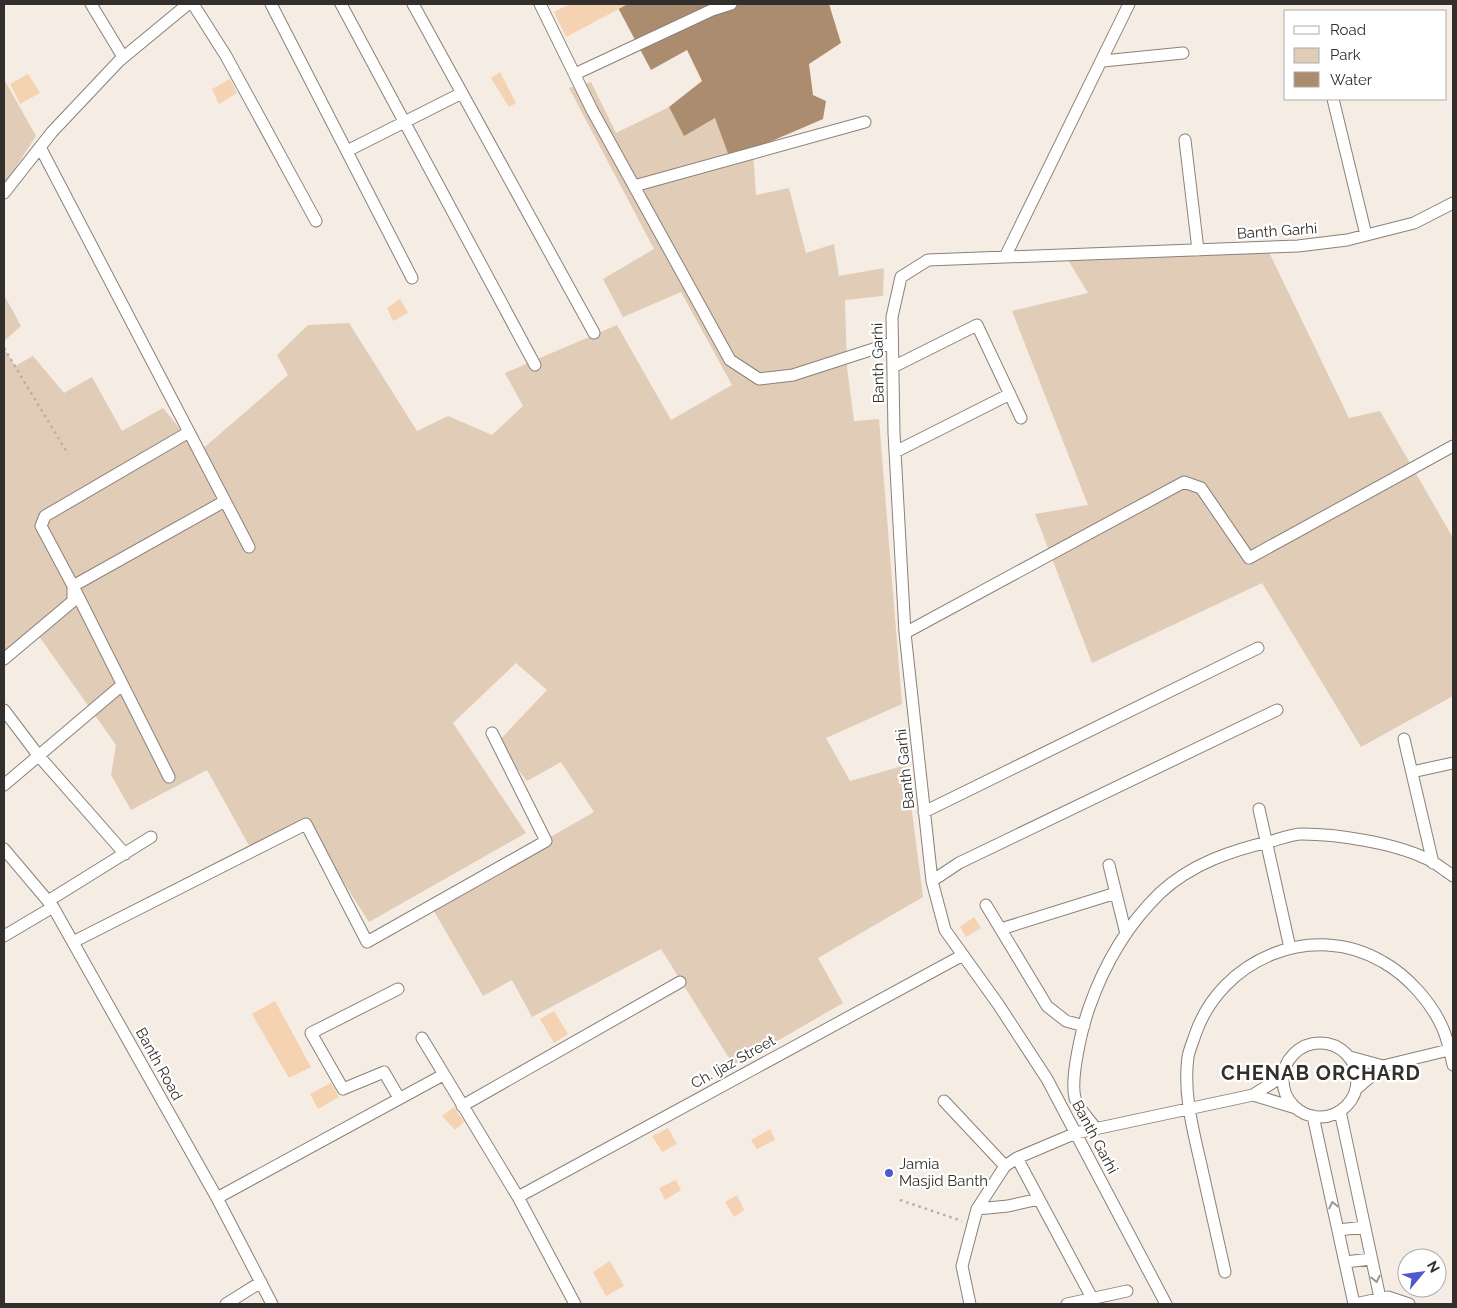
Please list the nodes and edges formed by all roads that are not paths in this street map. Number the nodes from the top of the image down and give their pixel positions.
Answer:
1 (91, 4) edge
2 (188, 4) edge
3 (193, 4) edge
4 (271, 4) edge
5 (340, 4) edge
6 (413, 4) edge
7 (540, 4) edge
8 (731, 4) edge
9 (1129, 4) edge
10 (1183, 53) dead end
11 (123, 57) junction
12 (1103, 61) junction
13 (574, 74) junction
14 (462, 93) junction
15 (1332, 100) edge
16 (404, 122) junction
17 (865, 122) dead end
18 (1185, 140) dead end
19 (40, 147) junction
20 (347, 151) junction
21 (634, 186) junction
22 (4, 193) edge
23 (1453, 203) edge
24 (316, 221) dead end
25 (1366, 235) junction
26 (1198, 250) junction
27 (1005, 258) junction
28 (412, 278) dead end
29 (594, 333) dead end
30 (892, 343) junction
31 (535, 365) dead end
32 (893, 367) junction
33 (1010, 394) junction
34 (1021, 418) dead end
35 (189, 432) junction
36 (1453, 446) edge
37 (895, 452) junction
38 (225, 502) junction
39 (249, 547) dead end
40 (73, 586) junction
41 (905, 633) junction
42 (1258, 648) dead end
43 (4, 658) edge
44 (122, 684) junction
45 (4, 710) edge
46 (1277, 710) dead end
47 (492, 733) dead end
48 (1404, 739) dead end
49 (38, 756) junction
50 (1453, 763) edge
51 (1412, 772) junction
52 (169, 777) dead end
53 (4, 785) edge
54 (1259, 810) dead end
55 (924, 812) junction
56 (151, 837) dead end
57 (1267, 842) junction
58 (4, 851) edge
59 (125, 854) junction
60 (1109, 864) dead end
61 (1443, 866) edge
62 (1453, 876) edge
63 (932, 881) junction
64 (1116, 894) junction
65 (51, 904) junction
66 (986, 905) dead end
67 (1001, 929) junction
68 (1126, 934) junction
69 (4, 936) edge
70 (72, 942) junction
71 (1290, 948) junction
72 (963, 955) junction
73 (680, 982) dead end
74 (398, 989) dead end
75 (1084, 1026) junction
76 (422, 1038) dead end
77 (1451, 1050) edge
78 (1350, 1057) junction
79 (1453, 1065) edge
80 (1383, 1066) junction
81 (443, 1075) junction
82 (1283, 1076) junction
83 (1356, 1089) junction
84 (1253, 1095) junction
85 (399, 1098) junction
86 (944, 1101) dead end
87 (462, 1106) junction
88 (1296, 1108) junction
89 (1189, 1110) junction
90 (1340, 1111) junction
91 (1313, 1116) junction
92 (1096, 1129) junction
93 (1076, 1133) junction
94 (1017, 1158) junction
95 (1005, 1166) junction
96 (518, 1197) junction
97 (217, 1198) junction
98 (1039, 1199) junction
99 (977, 1209) junction
100 (1365, 1227) junction
101 (1338, 1230) junction
102 (1372, 1259) junction
103 (1345, 1262) junction
104 (1225, 1272) dead end
105 (261, 1282) junction
106 (1127, 1291) dead end
107 (1092, 1298) junction
108 (1380, 1298) junction
109 (226, 1304) edge
110 (272, 1304) edge
111 (575, 1304) edge
112 (970, 1304) edge
113 (1067, 1304) edge
114 (1166, 1304) edge
115 (1355, 1304) edge
116 (1410, 1304) edge

1 - 11 street
2 - 11 street
3 - 24 street
4 - 20 street
5 - 16 street
6 - 14 street
7 - 13 street
8 - 13 street
9 - 12 street
10 - 12 street
11 - 19 street
12 - 27 street
13 - 21 street
14 - 16 street
14 - 29 street
15 - 25 street
16 - 20 street
16 - 31 street
17 - 21 street
18 - 26 street
19 - 22 street
19 - 35 street
20 - 28 street
21 - 30 street
23 - 25 street, Banth Garhi
25 - 26 street, Banth Garhi
26 - 27 street, Banth Garhi
27 - 30 street, Banth Garhi
30 - 32 street, Banth Garhi
32 - 33 street
32 - 37 street, Banth Garhi
33 - 34 street
33 - 37 street
35 - 38 street
35 - 40 street
36 - 41 street
37 - 41 street, Banth Garhi
38 - 39 street
38 - 40 street
40 - 43 street
40 - 44 street
41 - 55 street, Banth Garhi
42 - 55 street
44 - 49 street
44 - 52 street
45 - 49 street
46 - 63 street
47 - 70 street
48 - 51 street
49 - 53 street
49 - 59 street
50 - 51 street
51 - 61 street
54 - 57 street
55 - 63 street, Banth Garhi
56 - 59 street
57 - 61 street
57 - 68 street
57 - 71 street
58 - 65 street, Banth Road
59 - 65 street
60 - 64 street
61 - 62 street
63 - 72 street, Banth Garhi
64 - 67 street
64 - 68 street
65 - 69 street
65 - 70 street, Banth Road
66 - 67 street
67 - 75 street
68 - 75 street
70 - 97 street, Banth Road
71 - 77 street
71 - 89 street
72 - 93 street, Banth Garhi
72 - 96 street, Ch. Ijaz Street
73 - 87 street
74 - 85 street
75 - 92 street
76 - 81 street
77 - 79 street
77 - 80 street
78 - 80 street
78 - 82 street
78 - 83 street
80 - 83 street
81 - 85 street
81 - 87 street
82 - 84 street
82 - 88 street
83 - 90 street
84 - 88 street
84 - 89 street
85 - 97 street
86 - 95 street
87 - 96 street
88 - 91 street
89 - 92 street
89 - 104 street
90 - 91 street
90 - 100 street
101 -> 91 street
92 - 93 street
93 - 94 street
93 - 114 street, Banth Garhi
94 - 95 street
94 - 98 street
95 - 99 street
96 - 111 street
97 - 105 street, Banth Road
98 - 99 street
98 - 107 street
99 - 112 street
100 - 101 street
100 - 102 street
101 - 103 street
102 - 103 street
102 -> 108 street
103 - 115 street
105 - 109 street
105 - 110 street, Banth Road
106 - 107 street
107 - 113 street
108 - 115 street
108 - 116 street

